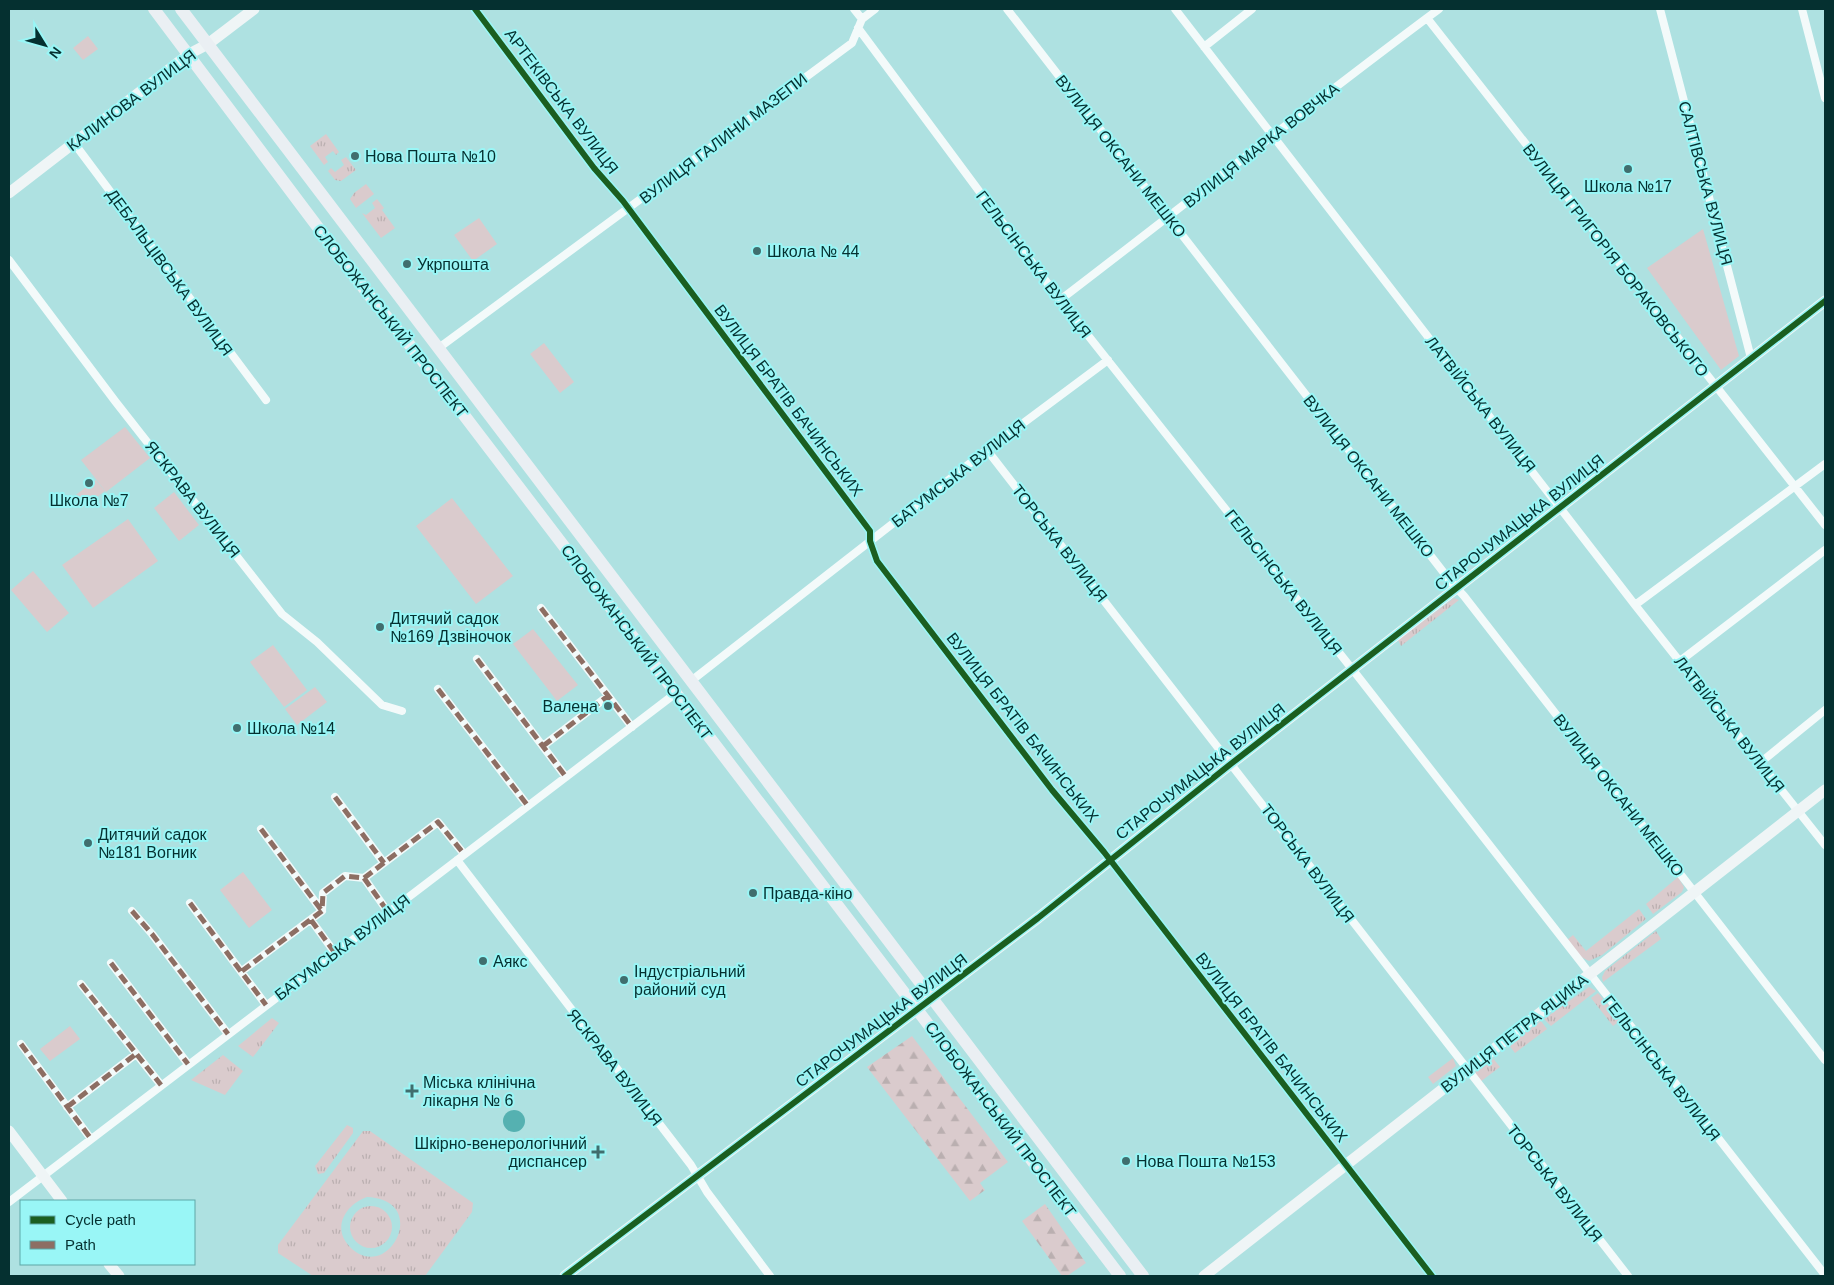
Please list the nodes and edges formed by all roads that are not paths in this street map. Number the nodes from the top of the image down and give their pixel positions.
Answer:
1 (154, 9) edge
2 (181, 9) edge
3 (254, 9) edge
4 (475, 9) edge
5 (854, 9) edge
6 (875, 9) edge
7 (1007, 9) edge
8 (1175, 9) edge
9 (1252, 9) edge
10 (1439, 9) edge
11 (1660, 9) edge
12 (1802, 9) edge
13 (1427, 18) junction
14 (862, 20) junction
15 (858, 28) junction
16 (208, 44) junction
17 (1204, 47) junction
18 (189, 54) junction
19 (1825, 98) edge
20 (1272, 134) junction
21 (74, 143) junction
22 (9, 193) edge
23 (629, 208) junction
24 (1169, 217) junction
25 (9, 260) edge
26 (1060, 300) junction
27 (1825, 301) edge
28 (440, 347) junction
29 (1751, 358) junction
30 (1108, 360) junction
31 (1715, 387) junction
32 (266, 400) dead end
33 (987, 450) junction
34 (1825, 464) edge
35 (1795, 488) junction
36 (1560, 507) junction
37 (1825, 525) edge
38 (870, 541) junction
39 (1825, 550) edge
40 (1456, 588) junction
41 (1635, 605) junction
42 (542, 608) dead end
43 (478, 659) dead end
44 (1680, 661) junction
45 (1353, 669) junction
46 (691, 681) junction
47 (438, 690) dead end
48 (676, 693) junction
49 (608, 696) junction
50 (1825, 710) edge
51 (402, 711) dead end
52 (632, 727) junction
53 (543, 746) junction
54 (1761, 762) junction
55 (1232, 763) junction
56 (566, 776) junction
57 (1825, 790) edge
58 (336, 797) dead end
59 (528, 806) junction
60 (1798, 811) junction
61 (261, 828) dead end
62 (1825, 845) edge
63 (464, 854) junction
64 (457, 860) junction
65 (1110, 860) junction
66 (384, 862) junction
67 (364, 878) junction
68 (1696, 892) junction
69 (190, 903) dead end
70 (132, 911) dead end
71 (322, 911) junction
72 (388, 912) junction
73 (311, 920) junction
74 (335, 953) junction
75 (111, 963) dead end
76 (242, 971) junction
77 (1589, 974) junction
78 (81, 984) dead end
79 (933, 998) junction
80 (266, 1005) junction
81 (917, 1009) junction
82 (228, 1034) junction
83 (21, 1044) dead end
84 (136, 1054) junction
85 (1825, 1060) edge
86 (188, 1064) junction
87 (1467, 1070) junction
88 (161, 1085) junction
89 (67, 1107) junction
90 (9, 1131) edge
91 (91, 1139) junction
92 (1347, 1166) junction
93 (43, 1176) junction
94 (697, 1177) junction
95 (61, 1200) edge
96 (9, 1202) edge
97 (110, 1265) edge
98 (119, 1276) edge
99 (565, 1276) edge
100 (770, 1276) edge
101 (1120, 1276) edge
102 (1144, 1276) edge
103 (1204, 1276) edge
104 (1432, 1276) edge
105 (1628, 1276) edge
106 (1825, 1276) edge

1 - 18 main road, СЛОБОЖАНСЬКИЙ ПРОСПЕКТ
2 - 16 main road, СЛОБОЖАНСЬКИЙ ПРОСПЕКТ
3 - 16 street, КАЛИНОВА ВУЛИЦЯ
4 - 23 street, АРТЕКІВСЬКА ВУЛИЦЯ
5 - 14 street
6 - 14 street, ВУЛИЦЯ ГАЛИНИ МАЗЕПИ
7 - 24 street, ВУЛИЦЯ ОКСАНИ МЕШКО
8 - 17 street, ЛАТВІЙСЬКА ВУЛИЦЯ
9 - 17 street
10 - 13 street, ВУЛИЦЯ МАРКА ВОВЧКА
11 - 29 street, САЛТІВСЬКА ВУЛИЦЯ
12 - 19 street
13 - 20 street, ВУЛИЦЯ МАРКА ВОВЧКА
13 - 31 street, ВУЛИЦЯ ГРИГОРІЯ БОРАКОВСЬКОГО
14 - 15 street, ВУЛИЦЯ ГАЛИНИ МАЗЕПИ
15 - 23 street, ВУЛИЦЯ ГАЛИНИ МАЗЕПИ
15 - 26 street, ГЕЛЬСІНСЬКА ВУЛИЦЯ
16 - 18 street, КАЛИНОВА ВУЛИЦЯ
16 - 28 main road, СЛОБОЖАНСЬКИЙ ПРОСПЕКТ
17 - 20 street, ЛАТВІЙСЬКА ВУЛИЦЯ
18 - 21 street, КАЛИНОВА ВУЛИЦЯ
18 - 48 main road, СЛОБОЖАНСЬКИЙ ПРОСПЕКТ
20 - 24 street, ВУЛИЦЯ МАРКА ВОВЧКА
20 - 36 street, ЛАТВІЙСЬКА ВУЛИЦЯ
21 - 22 street, КАЛИНОВА ВУЛИЦЯ
21 - 32 street, ДЕБАЛЬЦІВСЬКА ВУЛИЦЯ
23 - 28 street, ВУЛИЦЯ ГАЛИНИ МАЗЕПИ
23 - 38 street, ВУЛИЦЯ БРАТІВ БАЧИНСЬКИХ
24 - 26 street, ВУЛИЦЯ МАРКА ВОВЧКА
24 - 40 street, ВУЛИЦЯ ОКСАНИ МЕШКО
25 - 51 street, ЯСКРАВА ВУЛИЦЯ
26 - 30 street, ГЕЛЬСІНСЬКА ВУЛИЦЯ
27 - 29 street, СТАРОЧУМАЦЬКА ВУЛИЦЯ
28 - 46 main road, СЛОБОЖАНСЬКИЙ ПРОСПЕКТ
29 - 31 street, СТАРОЧУМАЦЬКА ВУЛИЦЯ
30 - 33 street, БАТУМСЬКА ВУЛИЦЯ
30 - 45 street, ГЕЛЬСІНСЬКА ВУЛИЦЯ
31 - 35 street, ВУЛИЦЯ ГРИГОРІЯ БОРАКОВСЬКОГО
31 - 36 street, СТАРОЧУМАЦЬКА ВУЛИЦЯ
33 - 38 street, БАТУМСЬКА ВУЛИЦЯ
33 - 55 street, ТОРСЬКА ВУЛИЦЯ
34 - 35 street
35 - 37 street, ВУЛИЦЯ ГРИГОРІЯ БОРАКОВСЬКОГО
35 - 41 street
36 - 40 street, СТАРОЧУМАЦЬКА ВУЛИЦЯ
36 - 41 street, ЛАТВІЙСЬКА ВУЛИЦЯ
38 - 46 street, БАТУМСЬКА ВУЛИЦЯ
38 - 65 street, ВУЛИЦЯ БРАТІВ БАЧИНСЬКИХ
39 - 44 street
40 - 45 street, СТАРОЧУМАЦЬКА ВУЛИЦЯ
40 - 68 street, ВУЛИЦЯ ОКСАНИ МЕШКО
41 - 44 street, ЛАТВІЙСЬКА ВУЛИЦЯ
42 - 49 street
43 - 53 street
44 - 54 street, ЛАТВІЙСЬКА ВУЛИЦЯ
45 - 55 street, СТАРОЧУМАЦЬКА ВУЛИЦЯ
45 - 77 street, ГЕЛЬСІНСЬКА ВУЛИЦЯ
46 - 79 main road, СЛОБОЖАНСЬКИЙ ПРОСПЕКТ
47 - 59 street
48 - 52 street, БАТУМСЬКА ВУЛИЦЯ
48 - 81 main road, СЛОБОЖАНСЬКИЙ ПРОСПЕКТ
49 - 52 street
49 - 53 street
50 - 54 street
52 - 56 street, БАТУМСЬКА ВУЛИЦЯ
53 - 56 street
54 - 60 street, ЛАТВІЙСЬКА ВУЛИЦЯ
55 - 65 street, СТАРОЧУМАЦЬКА ВУЛИЦЯ
55 - 87 street, ТОРСЬКА ВУЛИЦЯ
56 - 59 street, БАТУМСЬКА ВУЛИЦЯ
57 - 60 street, ВУЛИЦЯ ПЕТРА ЯЦИКА
58 - 66 street
59 - 63 street, БАТУМСЬКА ВУЛИЦЯ
60 - 62 street, ЛАТВІЙСЬКА ВУЛИЦЯ
60 - 68 street, ВУЛИЦЯ ПЕТРА ЯЦИКА
61 - 71 street
63 - 64 street, БАТУМСЬКА ВУЛИЦЯ
63 - 66 street
64 - 72 street, БАТУМСЬКА ВУЛИЦЯ
64 - 94 street, ЯСКРАВА ВУЛИЦЯ
65 - 79 street, СТАРОЧУМАЦЬКА ВУЛИЦЯ
65 - 92 street, ВУЛИЦЯ БРАТІВ БАЧИНСЬКИХ
66 - 67 street
67 - 71 street
67 - 72 street
68 - 77 street, ВУЛИЦЯ ПЕТРА ЯЦИКА
68 - 85 street, ВУЛИЦЯ ОКСАНИ МЕШКО
69 - 76 street
70 - 82 street
71 - 73 street
72 - 74 street, БАТУМСЬКА ВУЛИЦЯ
73 - 74 street
73 - 76 street
74 - 80 street, БАТУМСЬКА ВУЛИЦЯ
75 - 86 street
76 - 80 street
77 - 87 street, ВУЛИЦЯ ПЕТРА ЯЦИКА
77 - 106 street, ГЕЛЬСІНСЬКА ВУЛИЦЯ
78 - 84 street
79 - 81 street, СТАРОЧУМАЦЬКА ВУЛИЦЯ
79 - 102 main road, СЛОБОЖАНСЬКИЙ ПРОСПЕКТ
80 - 82 street, БАТУМСЬКА ВУЛИЦЯ
81 - 94 street, СТАРОЧУМАЦЬКА ВУЛИЦЯ
81 - 101 main road, СЛОБОЖАНСЬКИЙ ПРОСПЕКТ
82 - 86 street, БАТУМСЬКА ВУЛИЦЯ
83 - 89 street
84 - 88 street
84 - 89 street
86 - 88 street, БАТУМСЬКА ВУЛИЦЯ
87 - 92 street, ВУЛИЦЯ ПЕТРА ЯЦИКА
87 - 105 street, ТОРСЬКА ВУЛИЦЯ
88 - 91 street, БАТУМСЬКА ВУЛИЦЯ
89 - 91 street
90 - 93 street
91 - 93 street, БАТУМСЬКА ВУЛИЦЯ
92 - 103 street, ВУЛИЦЯ ПЕТРА ЯЦИКА
92 - 104 street, ВУЛИЦЯ БРАТІВ БАЧИНСЬКИХ
93 - 95 street
93 - 96 street, БАТУМСЬКА ВУЛИЦЯ
94 - 99 street, СТАРОЧУМАЦЬКА ВУЛИЦЯ
94 - 100 street, ЯСКРАВА ВУЛИЦЯ
97 - 98 street

